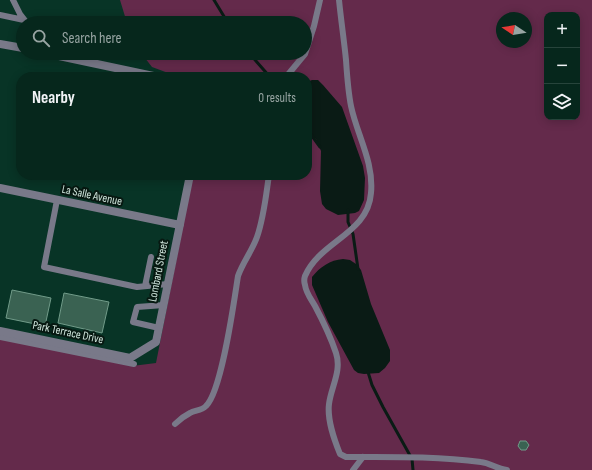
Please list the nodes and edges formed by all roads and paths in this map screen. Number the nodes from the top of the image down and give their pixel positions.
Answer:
1 (13, 0) edge
2 (320, 0) edge
3 (339, 0) edge
4 (0, 15) edge
5 (22, 16) edge
6 (16, 19) edge
7 (312, 32) edge
8 (0, 44) edge
9 (16, 47) edge
10 (79, 60) edge
11 (300, 60) edge
12 (135, 72) edge
13 (290, 72) edge
14 (189, 180) edge
15 (268, 180) edge
16 (0, 188) edge
17 (57, 200) junction
18 (180, 225) junction
19 (152, 257) dead end
20 (168, 284) junction
21 (145, 286) junction
22 (164, 305) junction
23 (159, 328) junction
24 (0, 331) edge
25 (0, 337) edge
26 (132, 361) junction
27 (175, 424) dead end
28 (363, 457) junction
29 (353, 470) edge
30 (507, 470) edge

1 - 5 lane
2 - 7 lane
3 - 28 lane
4 - 6 lane
8 - 9 street
10 - 12 street
11 - 13 lane
14 - 18 street, Lombard Street
15 - 27 lane
16 - 17 street, La Salle Avenue
17 - 18 street, La Salle Avenue
17 - 21 lane
18 - 20 street, Lombard Street
19 - 21 lane
20 - 21 lane
20 - 22 street, Lombard Street
22 - 23 street, Lombard Street
22 - 23 lane
23 - 26 street, Lombard Street
24 - 26 street, Park Terrace Drive
25 - 26 lane
28 - 29 lane
28 - 30 lane

